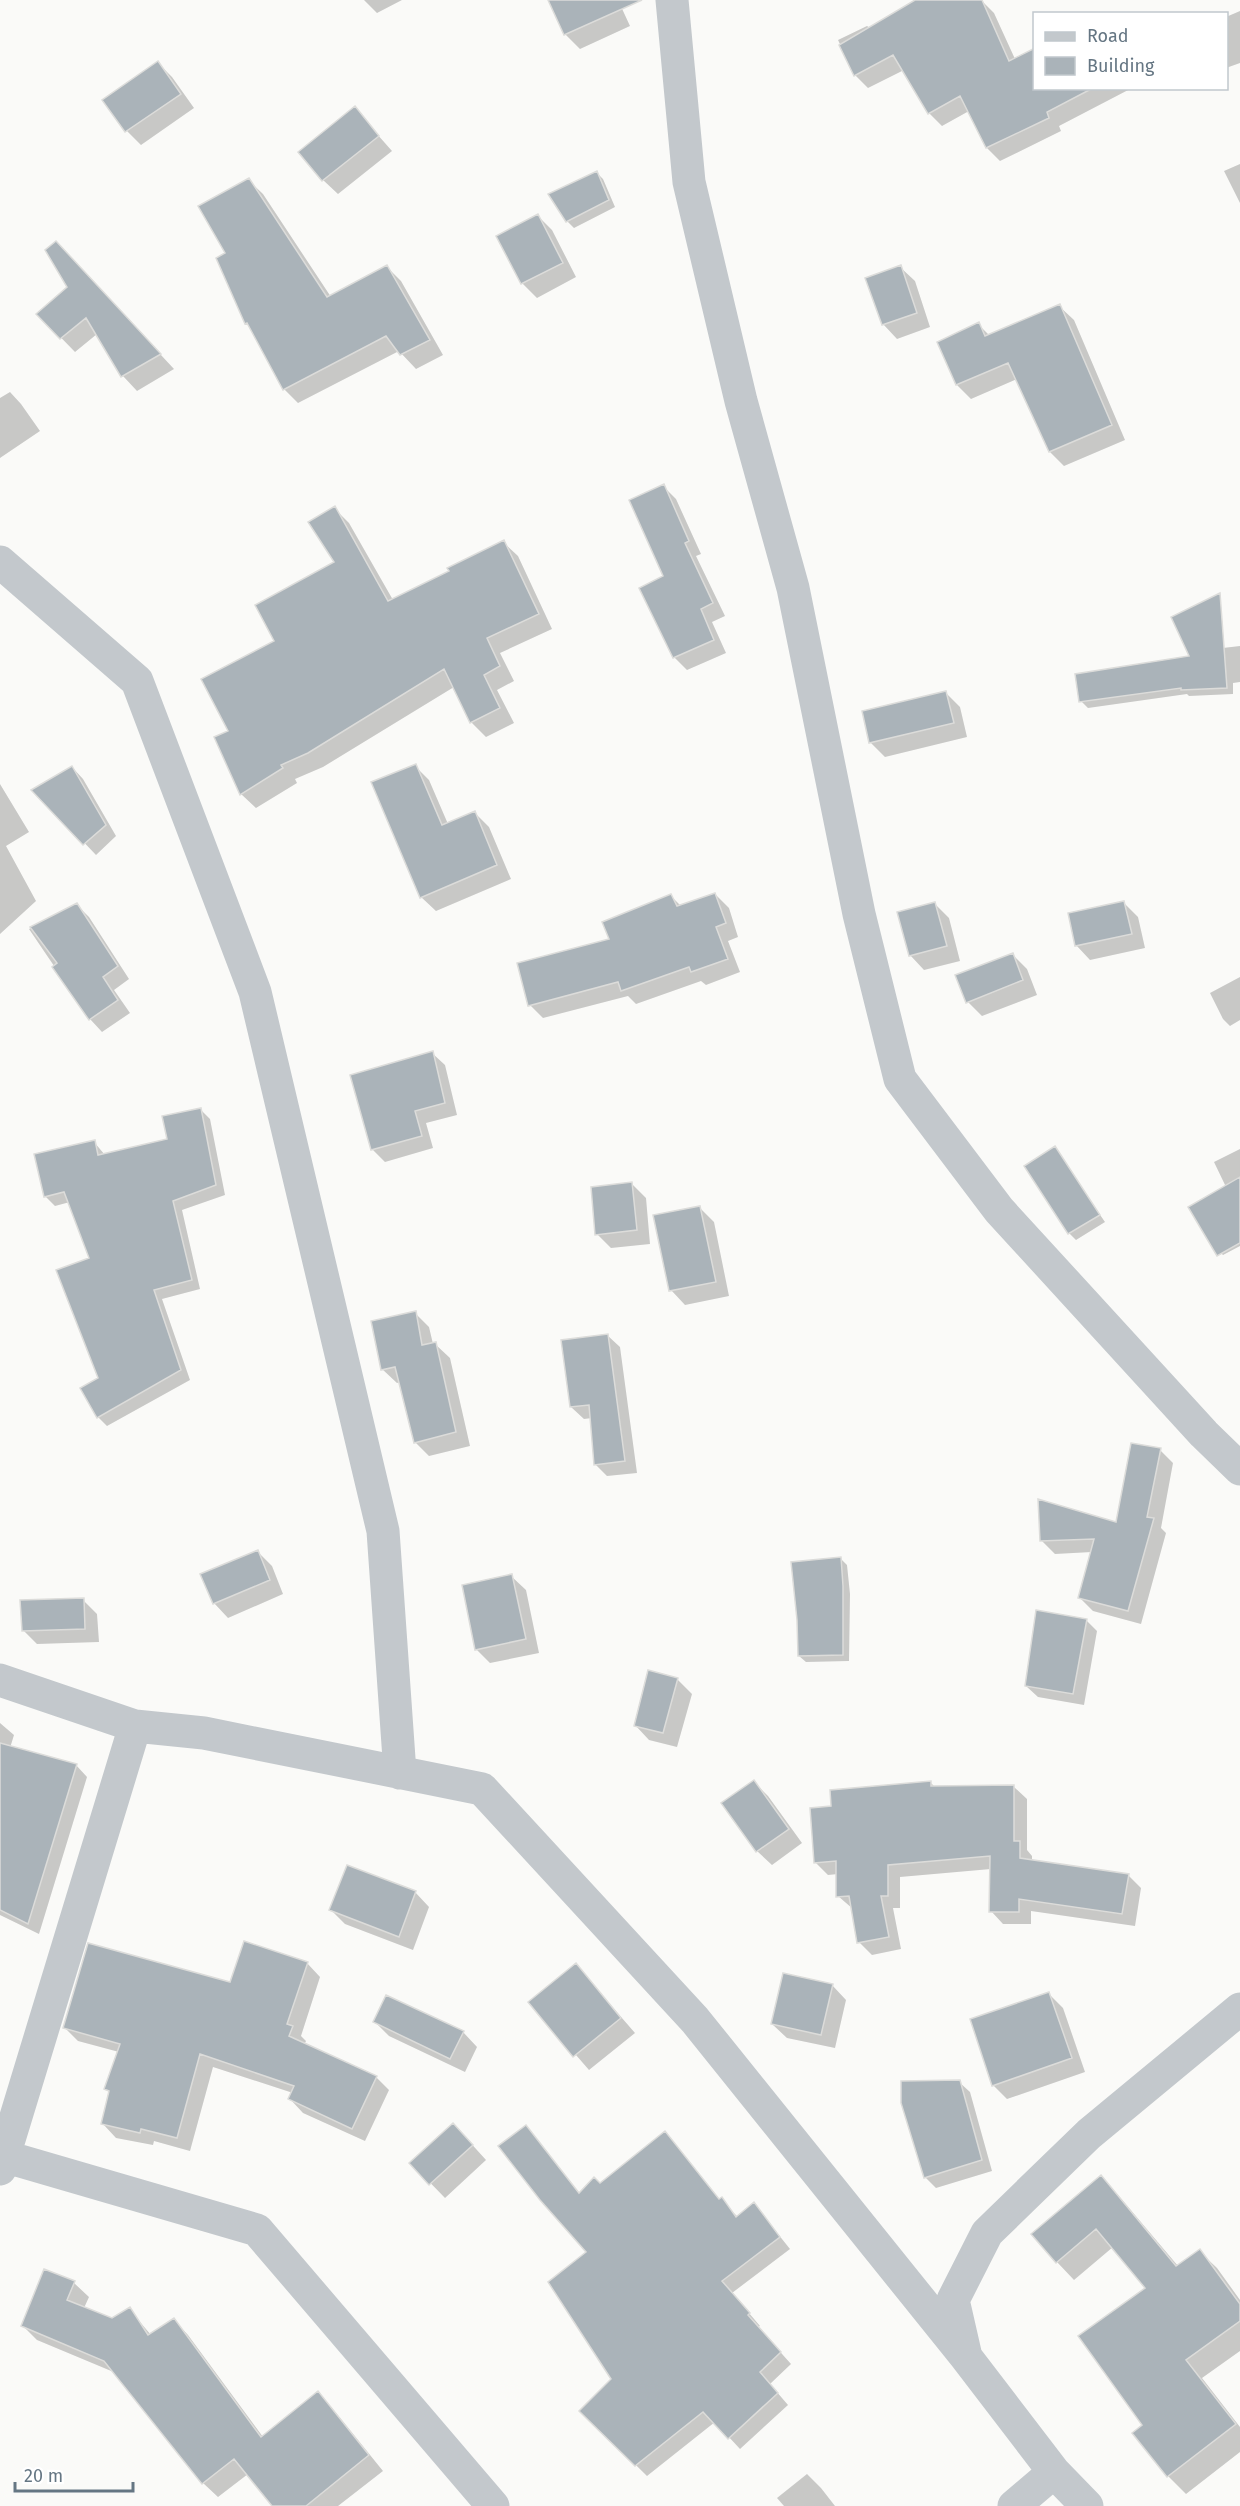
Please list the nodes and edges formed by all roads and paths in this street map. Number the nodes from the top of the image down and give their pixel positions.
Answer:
1 (672, 0) edge
2 (0, 562) edge
3 (1240, 1468) edge
4 (0, 1680) edge
5 (135, 1726) junction
6 (400, 1773) junction
7 (1240, 2009) edge
8 (1, 2160) edge
9 (966, 2357) junction
10 (1054, 2472) junction
11 (493, 2506) edge
12 (1014, 2506) edge
13 (1087, 2506) edge

1 - 3 street
2 - 6 street
4 - 5 street
5 - 6 street
5 - 8 street
6 - 9 street
7 - 9 street
8 - 11 street
9 - 10 street
10 - 12 street
10 - 13 street

